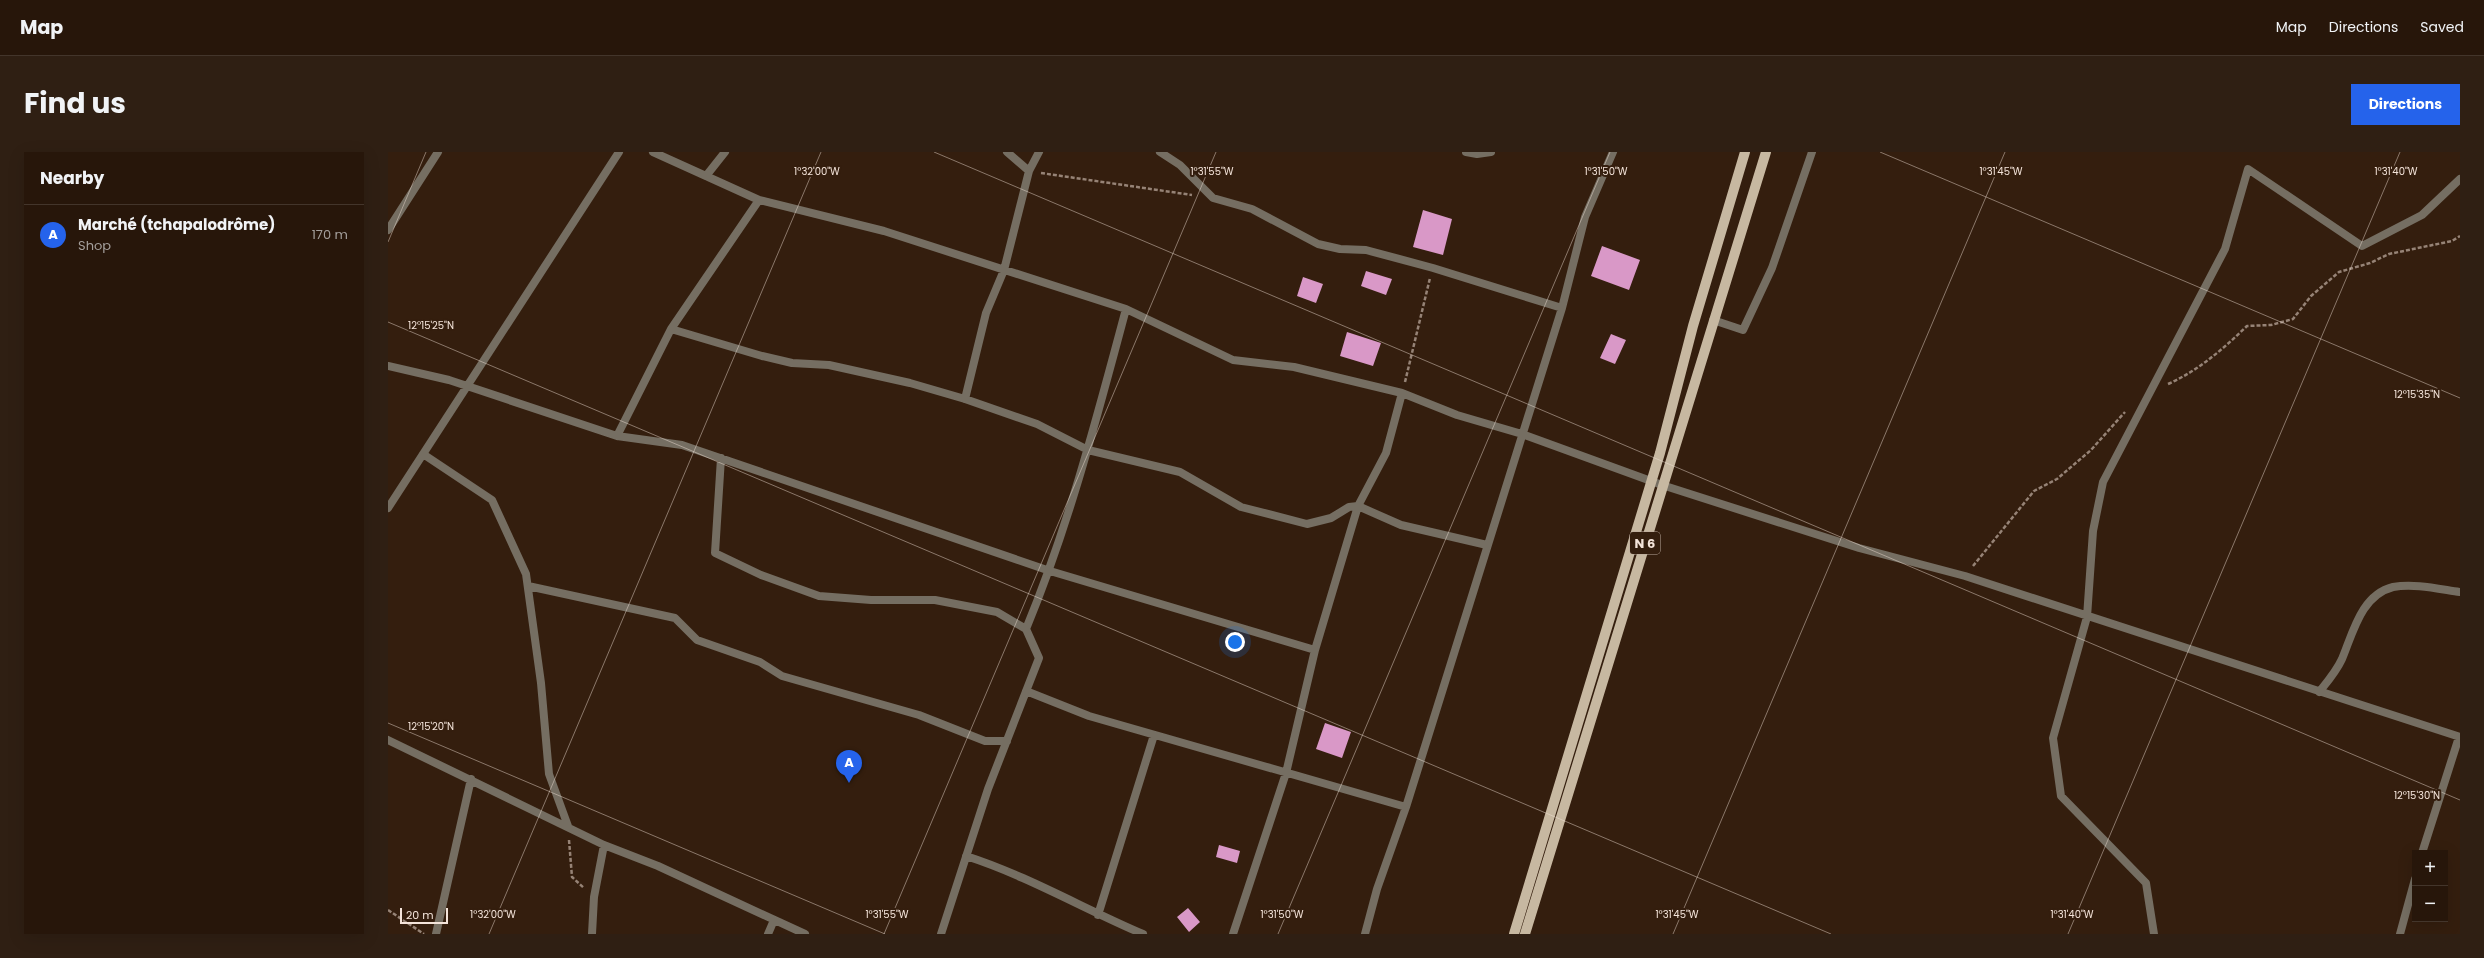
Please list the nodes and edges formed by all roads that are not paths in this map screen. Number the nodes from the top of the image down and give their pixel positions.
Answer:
1 (438, 152) edge
2 (619, 152) edge
3 (653, 152) edge
4 (725, 152) edge
5 (1007, 152) edge
6 (1039, 152) edge
7 (1160, 152) edge
8 (1466, 152) edge
9 (1491, 152) edge
10 (1613, 152) edge
11 (1744, 152) edge
12 (1766, 152) edge
13 (1812, 152) edge
14 (1029, 171) junction
15 (706, 176) junction
16 (2460, 179) edge
17 (759, 200) junction
18 (391, 222) edge
19 (388, 230) edge
20 (1004, 270) junction
21 (1562, 308) junction
22 (1126, 310) junction
23 (1713, 320) junction
24 (671, 328) junction
25 (388, 366) edge
26 (467, 386) junction
27 (1402, 393) junction
28 (965, 399) junction
29 (1522, 434) junction
30 (617, 436) junction
31 (1088, 450) junction
32 (423, 454) junction
33 (721, 458) junction
34 (1651, 482) junction
35 (1662, 485) junction
36 (1358, 506) junction
37 (388, 508) edge
38 (1487, 545) junction
39 (1050, 571) junction
40 (528, 586) junction
41 (2460, 592) edge
42 (2087, 617) junction
43 (1026, 629) junction
44 (1315, 650) junction
45 (1026, 691) junction
46 (2319, 692) junction
47 (1154, 735) junction
48 (2460, 737) edge
49 (388, 740) edge
50 (1007, 741) junction
51 (1286, 773) junction
52 (470, 779) junction
53 (1406, 806) junction
54 (568, 826) junction
55 (604, 845) junction
56 (2423, 850) edge
57 (966, 856) junction
58 (2413, 886) edge
59 (1098, 915) junction
60 (774, 920) junction
61 (436, 934) edge
62 (592, 934) edge
63 (768, 934) edge
64 (805, 934) edge
65 (940, 934) edge
66 (1143, 934) edge
67 (1233, 934) edge
68 (1364, 934) edge
69 (1514, 934) edge
70 (1525, 934) edge
71 (2154, 934) edge
72 (2400, 934) edge

1 - 18 street
2 - 26 street
3 - 15 street
4 - 15 street
5 - 14 street
6 - 14 street
7 - 21 street
8 - 9 street
10 - 21 street
11 - 34 main road, N 6
12 - 23 main road, N 6
13 - 23 street
14 - 20 street
15 - 17 street
16 - 42 street
17 - 20 street
17 - 24 street
18 - 19 street
20 - 22 street
20 - 28 street
21 - 29 street
22 - 27 street
22 - 31 street
23 - 35 main road, N 6
24 - 28 street
24 - 30 street
25 - 26 street
26 - 30 street
26 - 32 street
27 - 29 street
27 - 36 street
28 - 31 street
29 - 34 street
29 - 38 street
30 - 33 street
31 - 36 street
31 - 39 street
32 - 37 street
32 - 40 street
33 - 39 street
33 - 43 street
34 - 35 street
34 - 69 main road, N 6
35 - 42 street
35 - 70 main road, N 6
36 - 38 street
36 - 44 street
38 - 53 street
39 - 43 street
39 - 44 street
40 - 50 street
40 - 54 street
41 - 46 street
42 - 46 street
42 - 71 street
43 - 45 street
44 - 51 street
45 - 47 street
45 - 50 street
46 - 48 street
47 - 51 street
47 - 59 street
48 - 56 street
49 - 52 street
50 - 57 street
51 - 53 street
51 - 67 street
52 - 54 street
52 - 61 street
53 - 68 street
54 - 55 street
55 - 60 street
55 - 62 street
57 - 59 street
57 - 65 street
58 - 72 street
59 - 66 street
60 - 63 street
60 - 64 street

